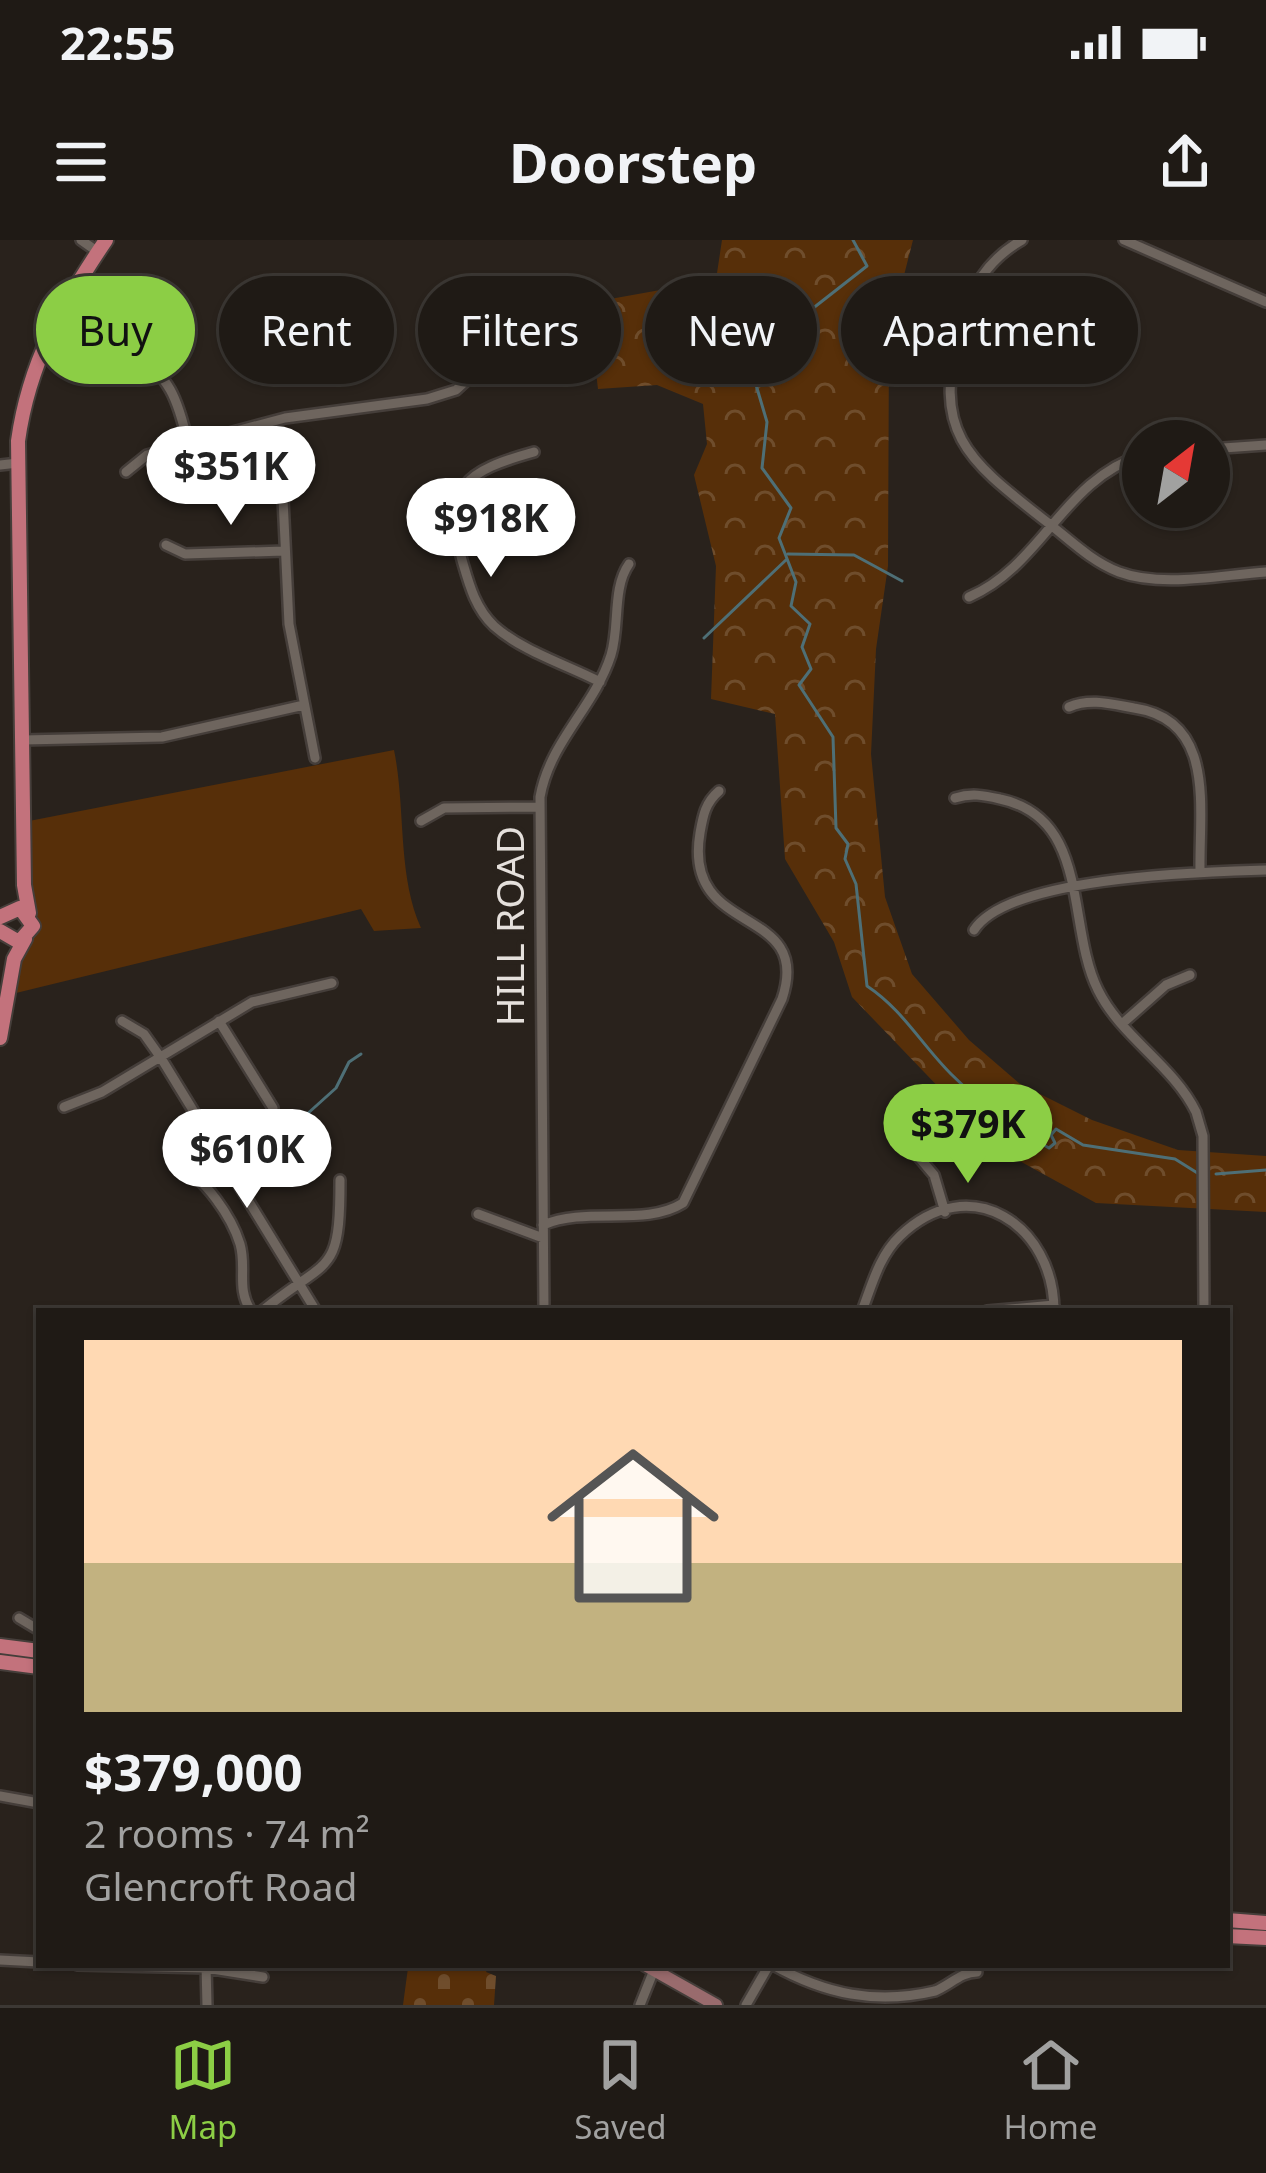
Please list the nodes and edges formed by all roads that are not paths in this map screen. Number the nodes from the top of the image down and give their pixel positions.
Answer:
1 (81, 240) edge
2 (1022, 240) edge
3 (1124, 240) edge
4 (102, 246) edge
5 (983, 276) edge
6 (1266, 302) edge
7 (169, 384) edge
8 (463, 384) edge
9 (947, 384) edge
10 (268, 423) junction
11 (188, 443) junction
12 (1266, 445) edge
13 (1230, 448) edge
14 (534, 452) dead end
15 (17, 463) junction
16 (1122, 464) edge
17 (0, 465) edge
18 (126, 472) dead end
19 (1051, 525) junction
20 (166, 545) dead end
21 (284, 550) junction
22 (629, 563) dead end
23 (1266, 572) edge
24 (970, 597) dead end
25 (600, 682) junction
26 (304, 705) junction
27 (1069, 707) dead end
28 (23, 740) junction
29 (315, 758) dead end
30 (718, 791) dead end
31 (955, 799) dead end
32 (539, 807) junction
33 (23, 821) junction
34 (421, 821) dead end
35 (1266, 870) edge
36 (1199, 871) junction
37 (1073, 889) junction
38 (29, 914) junction
39 (2, 915) edge
40 (974, 930) dead end
41 (1, 934) edge
42 (26, 939) junction
43 (1190, 975) dead end
44 (332, 982) dead end
45 (6, 995) junction
46 (122, 1021) dead end
47 (218, 1021) junction
48 (1123, 1023) junction
49 (0, 1039) edge
50 (161, 1058) junction
51 (64, 1107) dead end
52 (273, 1108) dead end
53 (917, 1155) dead end
54 (179, 1168) dead end
55 (340, 1180) dead end
56 (945, 1212) junction
57 (478, 1214) dead end
58 (543, 1225) junction
59 (543, 1238) junction
60 (300, 1285) junction
61 (249, 1308) edge
62 (266, 1308) edge
63 (314, 1308) edge
64 (544, 1308) edge
65 (863, 1308) edge
66 (1054, 1308) edge
67 (1204, 1308) edge
68 (19, 1618) dead end
69 (36, 1628) edge
70 (0, 1646) edge
71 (36, 1651) edge
72 (0, 1662) edge
73 (36, 1667) edge
74 (0, 1796) edge
75 (36, 1802) edge
76 (1230, 1920) edge
77 (1266, 1922) edge
78 (1230, 1936) edge
79 (1266, 1938) edge
80 (0, 1960) edge
81 (36, 1962) edge
82 (206, 1968) edge
83 (212, 1968) edge
84 (650, 1968) edge
85 (769, 1968) edge
86 (776, 1968) edge
87 (977, 1972) dead end
88 (263, 1977) dead end
89 (940, 1990) junction
90 (207, 2005) edge
91 (640, 2005) edge
92 (716, 2005) edge
93 (746, 2005) edge
94 (946, 2005) edge

1 - 4 street
2 - 5 street
3 - 6 street
4 - 15 main road
7 - 11 street
8 - 10 street
9 - 19 street
10 - 11 street
10 - 21 street
11 - 18 street
12 - 13 street
14 - 25 street
15 - 17 street
15 - 28 main road
16 - 19 street
19 - 23 street
19 - 24 street
20 - 21 street
21 - 26 street
22 - 25 street, HILL ROAD
25 - 32 street, HILL ROAD
26 - 28 street
26 - 29 street
27 - 36 street
28 - 33 main road
30 - 58 street
31 - 37 street
32 - 34 street
32 - 58 street, HILL ROAD
33 - 38 main road
33 - 39 main road
35 - 36 street
36 - 37 street
37 - 40 street
37 - 48 street
38 - 39 main road
38 - 42 main road
41 - 42 main road
41 - 45 main road
42 - 45 main road
43 - 48 street
44 - 47 street
45 - 49 main road
46 - 50 street
47 - 50 street
47 - 52 street
48 - 67 street
50 - 51 street
50 - 60 street
53 - 56 street
54 - 61 street
55 - 60 street
56 - 65 street
56 - 66 street
57 - 59 street
58 - 59 street, HILL ROAD
59 - 64 street, HILL ROAD
60 - 62 street
60 - 63 street
68 - 69 street
70 - 71 main road
72 - 73 main road
74 - 75 street
76 - 77 main road
78 - 79 main road
80 - 81 street
82 - 90 street
83 - 88 street
84 - 91 street
84 - 92 street
85 - 93 street
86 - 89 street
87 - 89 street
89 - 94 street

